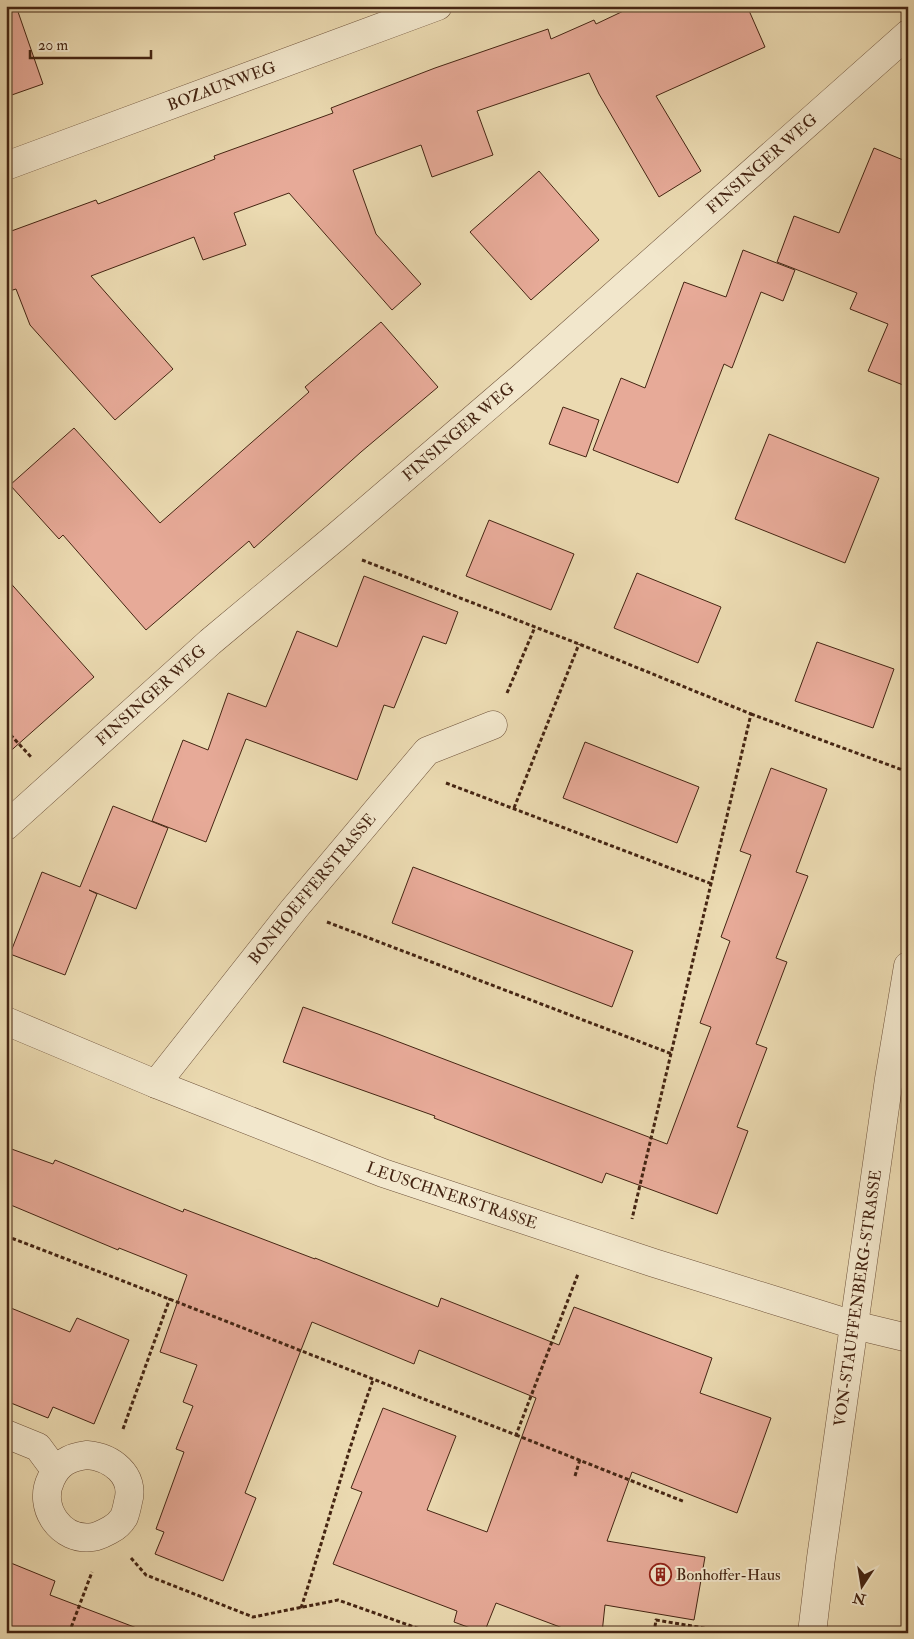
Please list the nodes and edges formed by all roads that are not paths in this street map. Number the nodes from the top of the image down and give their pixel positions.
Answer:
1 (438, 6) edge
2 (908, 34) edge
3 (6, 166) edge
4 (493, 725) road end
5 (6, 826) edge
6 (908, 966) edge
7 (6, 1022) edge
8 (156, 1084) junction
9 (854, 1325) junction
10 (908, 1338) edge
11 (6, 1434) edge
12 (55, 1470) junction
13 (812, 1633) edge

1 - 3 street, BOZAUNWEG
2 - 5 street, FINSINGER WEG
4 - 8 street, BONHOEFFERSTRASSE
6 - 9 street, VON-STAUFFENBERG-STRASSE
7 - 8 street, LEUSCHNERSTRASSE
8 - 9 street, LEUSCHNERSTRASSE
9 - 10 street, LEUSCHNERSTRASSE
9 - 13 street, VON-STAUFFENBERG-STRASSE
11 - 12 street
12 - 12 street

